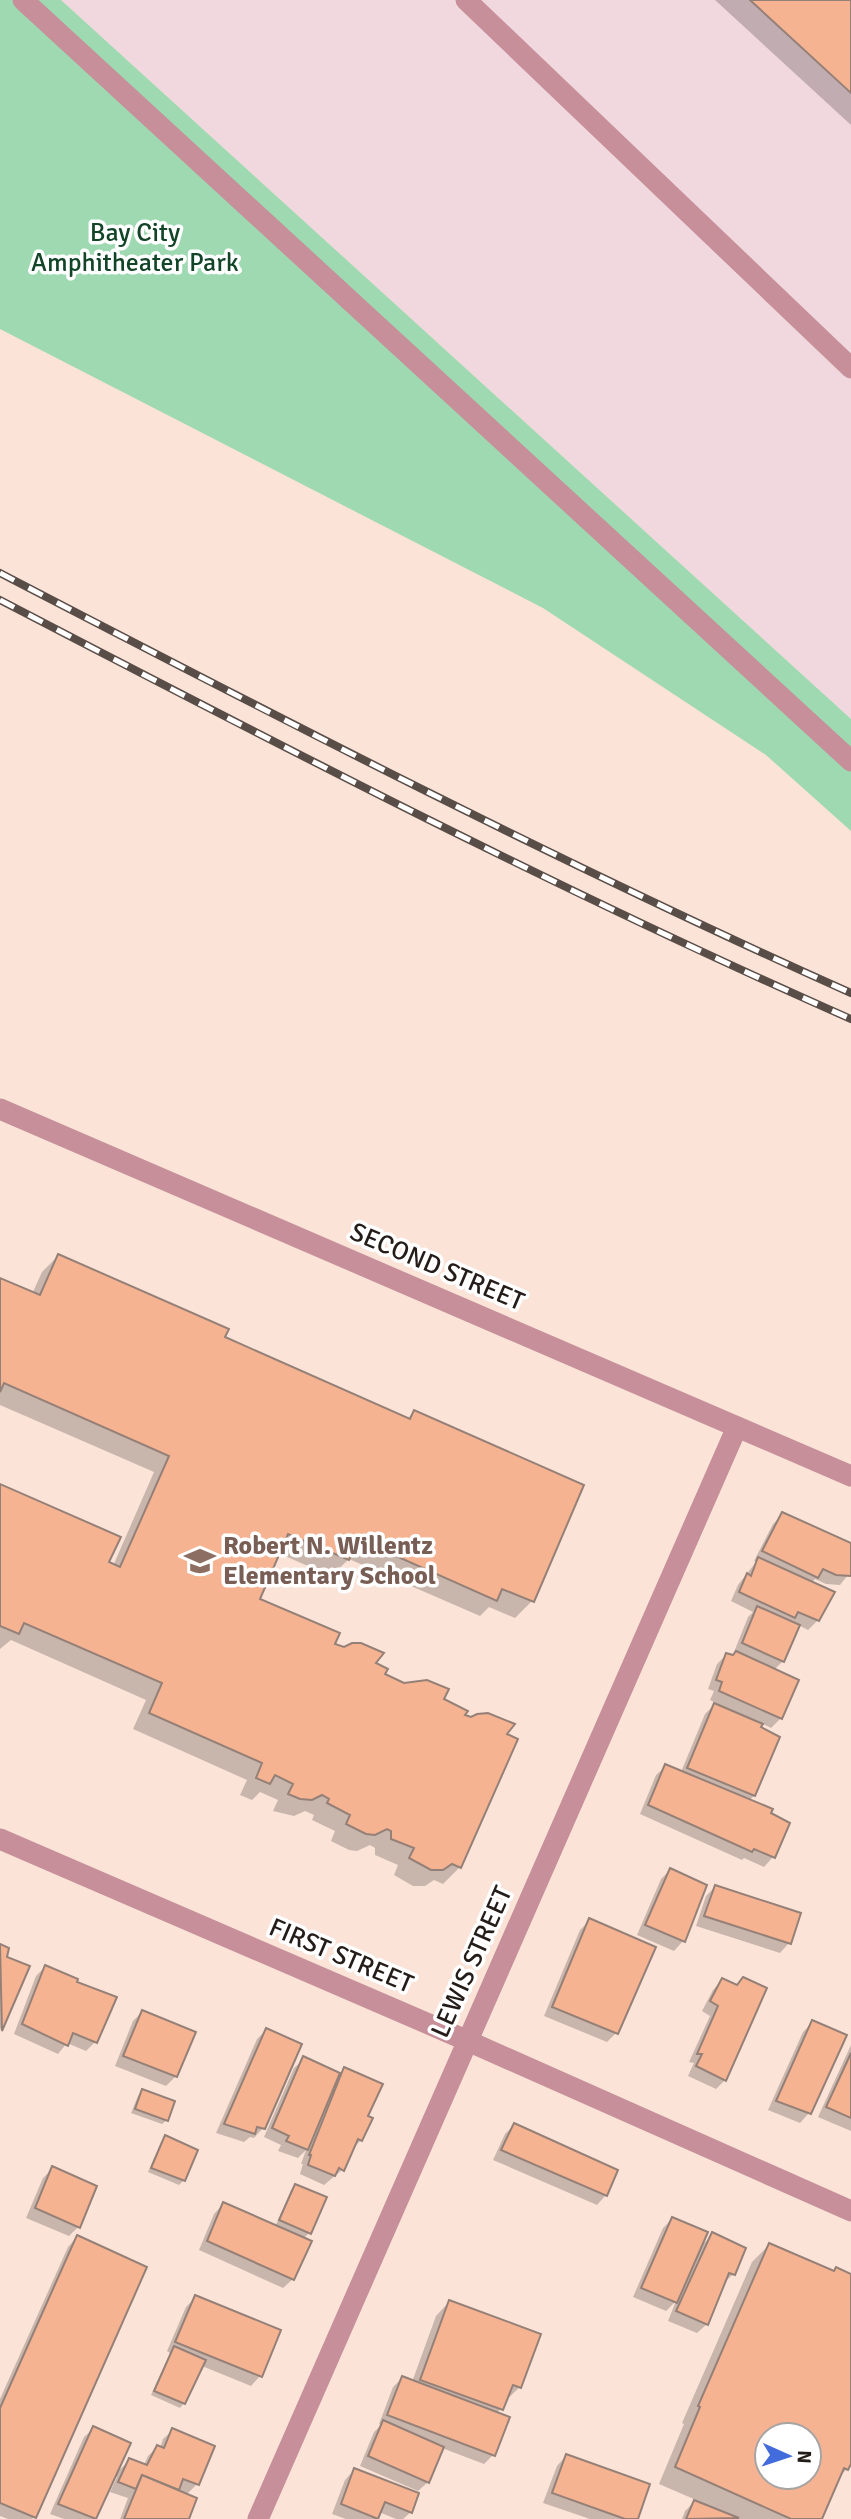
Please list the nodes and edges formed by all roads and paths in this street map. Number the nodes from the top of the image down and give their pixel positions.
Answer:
1 (23, 0) edge
2 (466, 0) edge
3 (851, 368) edge
4 (851, 761) edge
5 (0, 1109) edge
6 (737, 1427) junction
7 (851, 1476) edge
8 (0, 1839) edge
9 (468, 2041) junction
10 (851, 2211) edge
11 (258, 2519) edge

1 - 4 street
2 - 3 street
5 - 6 street, SECOND STREET
6 - 7 street, SECOND STREET
6 - 9 street, LEWIS STREET
8 - 9 street, FIRST STREET
9 - 10 street, FIRST STREET
9 - 11 street, LEWIS STREET

